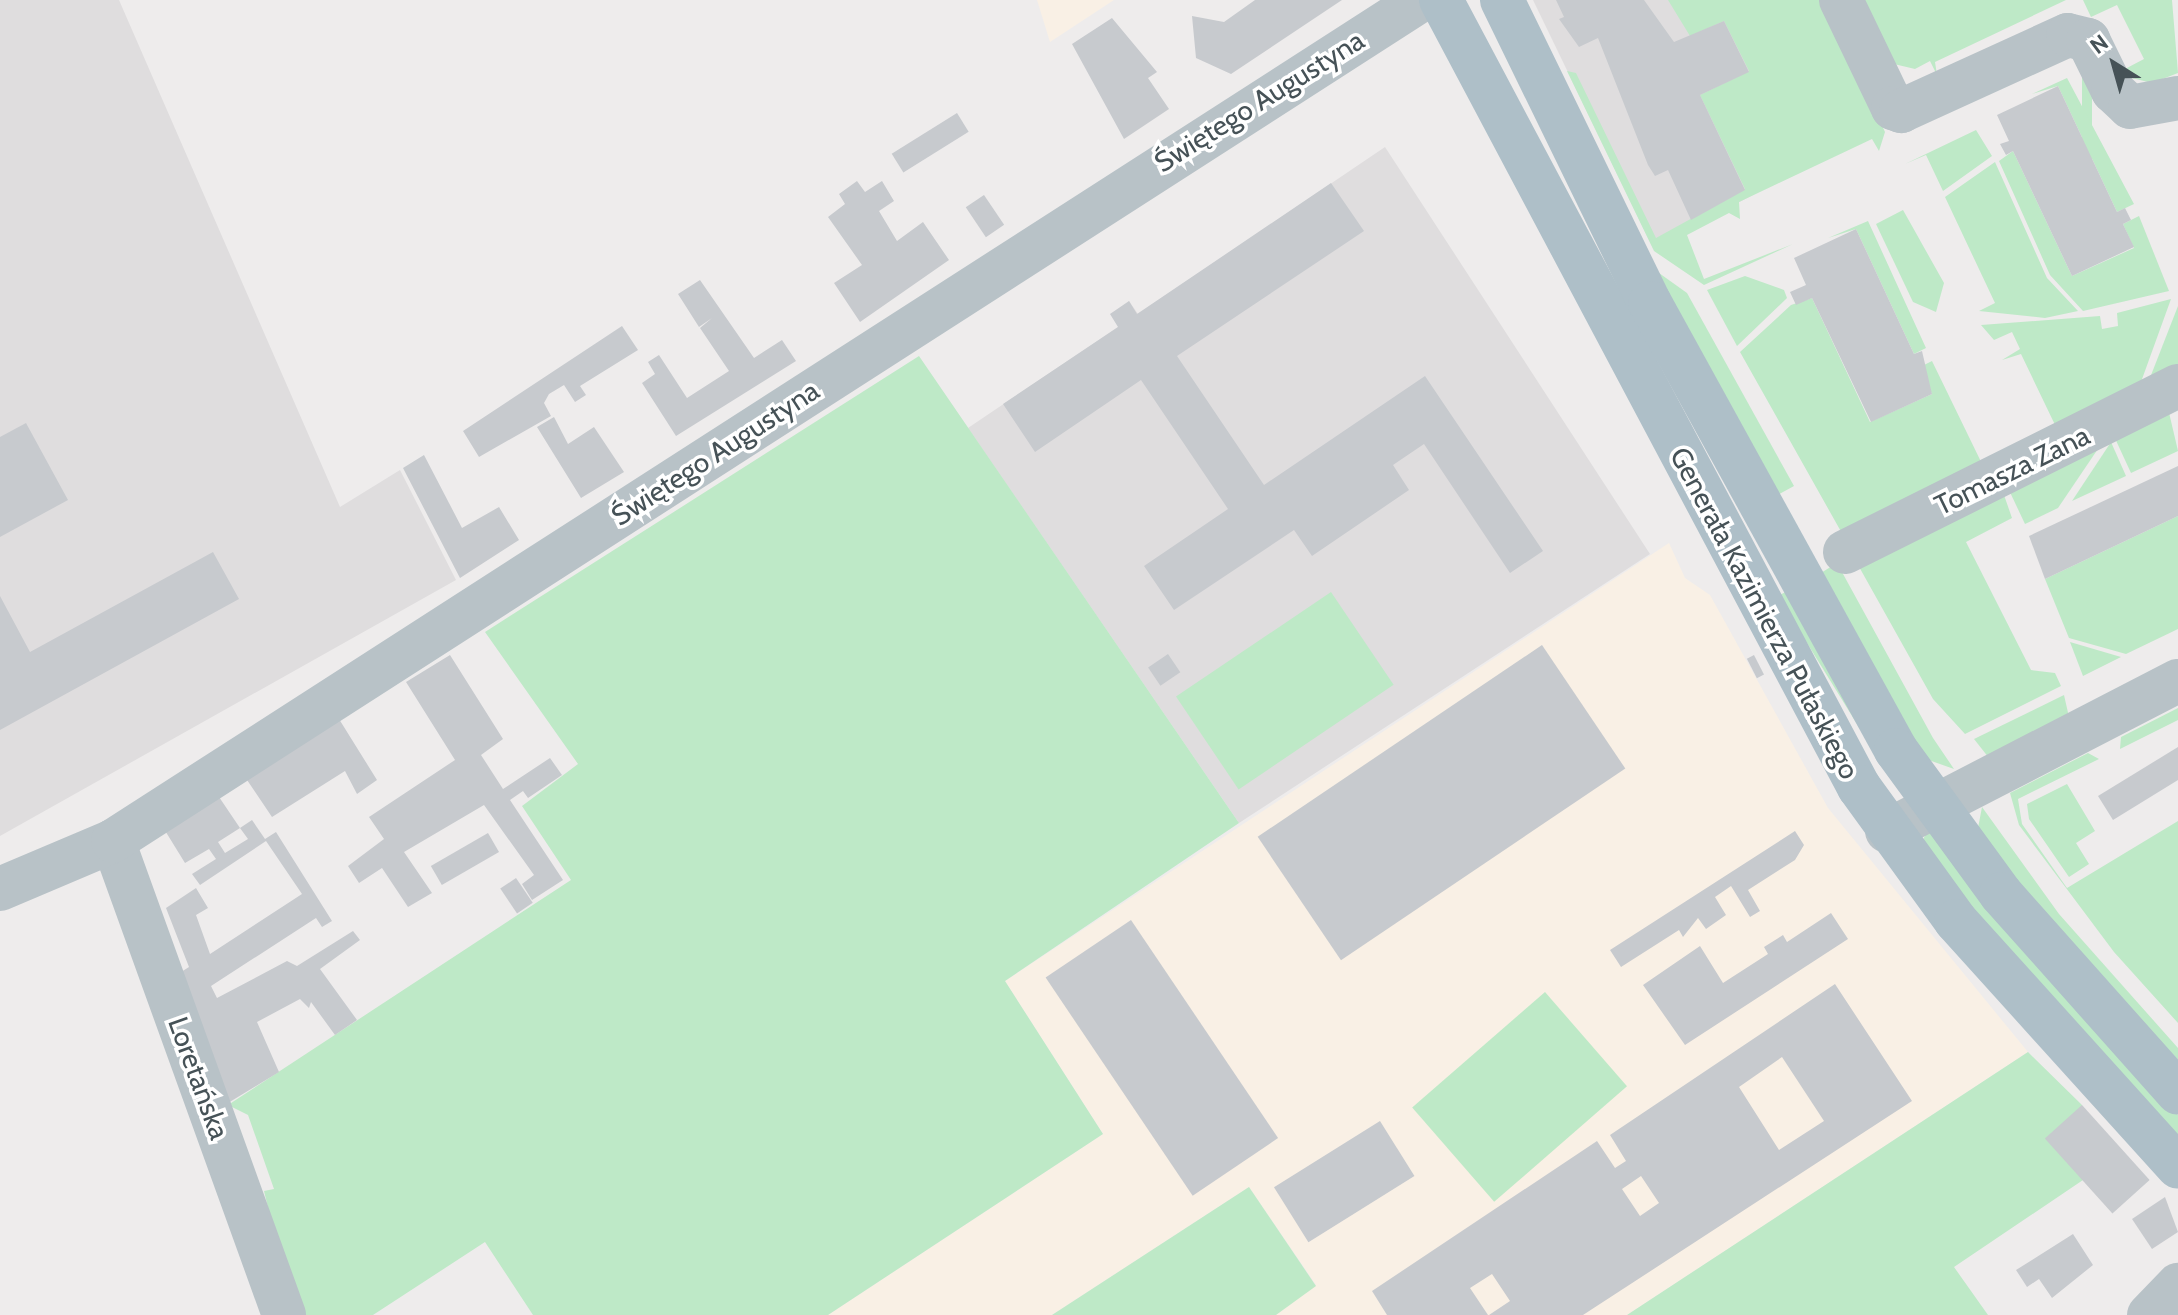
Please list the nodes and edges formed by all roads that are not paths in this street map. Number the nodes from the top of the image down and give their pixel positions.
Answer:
1 (1421, 0) edge
2 (1441, 0) edge
3 (1502, 0) edge
4 (1841, 0) edge
5 (2178, 98) edge
6 (2178, 386) edge
7 (1845, 552) dead end
8 (2178, 681) edge
9 (1933, 807) junction
10 (1887, 831) junction
11 (113, 841) junction
12 (0, 889) edge
13 (2178, 1093) edge
14 (2178, 1167) edge
15 (2178, 1285) edge
16 (284, 1315) edge
17 (2149, 1315) edge

1 - 11 street, Świętego Augustyna
2 - 10 main road, Generała Kazimierza Pułaskiego
3 - 9 main road, Generała Kazimierza Pułaskiego
4 - 5 street
6 - 7 street, Tomasza Zana
8 - 9 street
9 - 10 street
9 - 13 main road, Generała Kazimierza Pułaskiego
10 - 14 main road, Generała Kazimierza Pułaskiego
11 - 12 street, Świętego Augustyna
11 - 16 street, Loretańska
15 - 17 street

